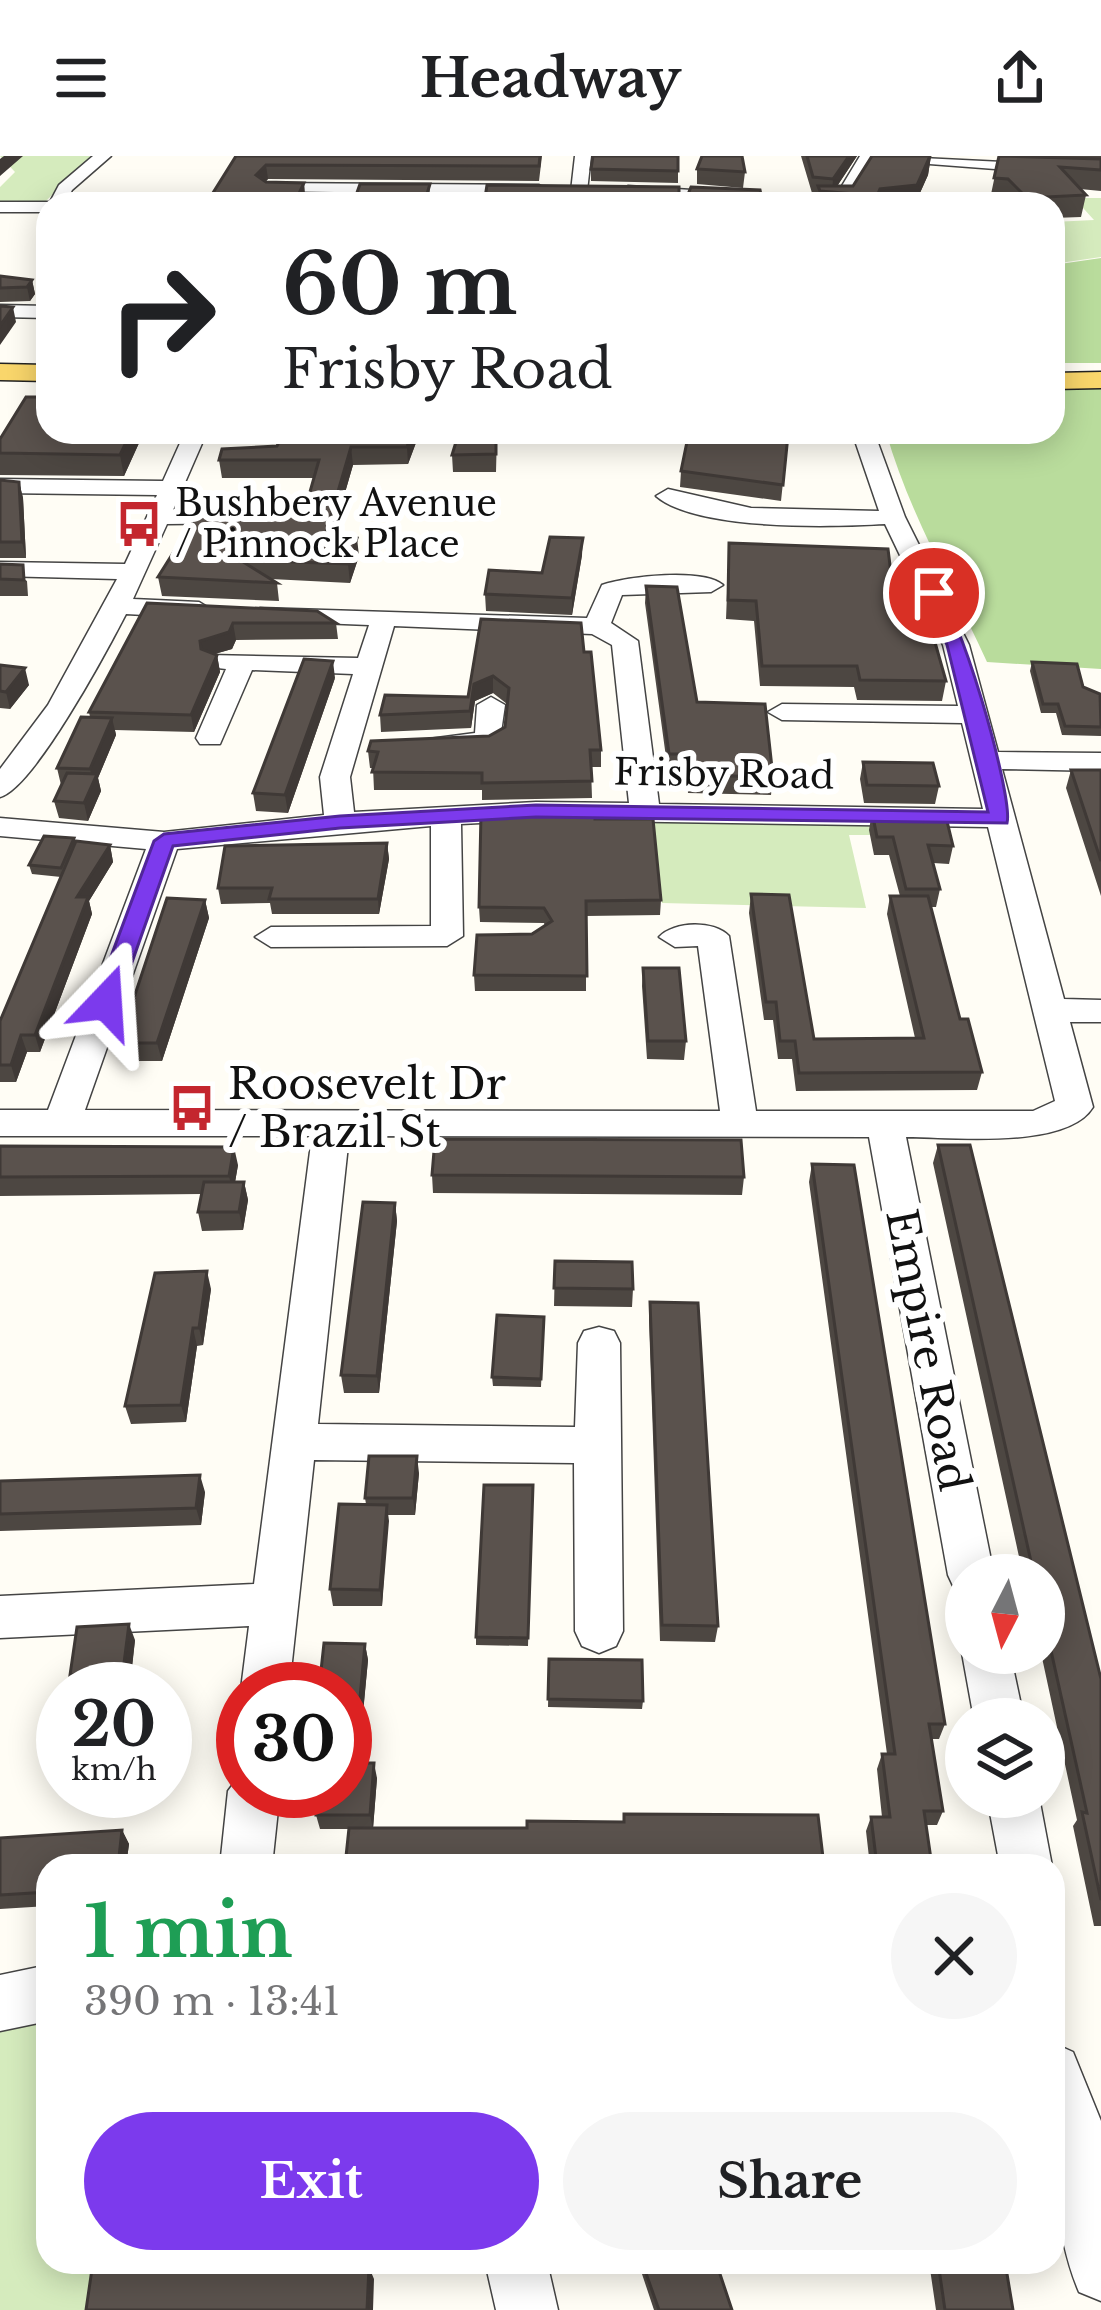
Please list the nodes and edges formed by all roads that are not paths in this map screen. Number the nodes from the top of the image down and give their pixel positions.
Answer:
1 (103, 156) edge
2 (583, 156) edge
3 (868, 156) edge
4 (890, 156) edge
5 (1040, 162) edge
6 (281, 172) edge
7 (1101, 172) edge
8 (579, 191) junction
9 (63, 192) edge
10 (268, 192) edge
11 (542, 192) edge
12 (652, 192) edge
13 (846, 192) edge
14 (0, 207) edge
15 (36, 207) edge
16 (0, 311) edge
17 (36, 312) edge
18 (0, 372) edge
19 (36, 373) edge
20 (1101, 380) edge
21 (1065, 381) edge
22 (867, 444) edge
23 (196, 447) edge
24 (0, 486) edge
25 (172, 488) junction
26 (668, 496) dead end
27 (258, 509) edge
28 (159, 517) junction
29 (893, 517) junction
30 (0, 569) edge
31 (135, 572) junction
32 (711, 585) dead end
33 (120, 606) junction
34 (384, 617) junction
35 (597, 626) junction
36 (367, 666) junction
37 (491, 705) dead end
38 (782, 712) dead end
39 (971, 715) junction
40 (210, 738) dead end
41 (345, 746) junction
42 (985, 760) junction
43 (1101, 762) edge
44 (0, 788) edge
45 (645, 810) junction
46 (446, 814) junction
47 (1000, 818) junction
48 (340, 822) junction
49 (0, 827) edge
50 (164, 841) junction
51 (447, 936) junction
52 (489, 936) edge
53 (271, 937) dead end
54 (675, 937) dead end
55 (1050, 1010) junction
56 (1101, 1011) edge
57 (0, 1123) edge
58 (62, 1123) junction
59 (740, 1125) junction
60 (886, 1125) junction
61 (332, 1126) junction
62 (599, 1342) dead end
63 (297, 1442) junction
64 (596, 1445) junction
65 (967, 1554) edge
66 (274, 1604) junction
67 (0, 1617) edge
68 (599, 1631) dead end
69 (268, 1662) edge
70 (251, 1818) edge
71 (1017, 1818) edge
72 (246, 1854) edge
73 (1023, 1854) edge
74 (36, 1996) edge
75 (0, 2003) edge
76 (1065, 2103) edge
77 (1101, 2270) edge
78 (519, 2274) edge
79 (527, 2310) edge

1 - 9 street
2 - 8 street
3 - 13 street
4 - 5 street
5 - 7 street
6 - 10 street
8 - 11 street
8 - 12 street
14 - 15 street
16 - 17 street
18 - 19 main road
20 - 21 main road
22 - 29 street
23 - 25 street
24 - 25 street
25 - 28 street
26 - 29 street
27 - 28 street
28 - 31 street
29 - 39 street
30 - 31 street
31 - 33 street
32 - 35 street
33 - 34 street
33 - 44 street
34 - 35 street
34 - 36 street
35 - 45 street
36 - 40 street
36 - 41 street
37 - 41 street
38 - 39 street
39 - 42 street
41 - 48 street
42 - 43 street
42 - 47 street
45 - 46 street, Frisby Road
45 - 47 street, Frisby Road
46 - 48 street, Frisby Road
46 - 51 street
47 - 55 street
48 - 50 street, Frisby Road
49 - 50 street, Frisby Road
50 - 58 street
51 - 52 street
51 - 53 street
54 - 59 street
55 - 56 street
55 - 60 street
57 - 58 street
58 - 61 street
59 - 60 street
59 - 61 street
60 - 65 street, Empire Road
61 - 63 street
62 - 64 street
63 - 64 street
63 - 66 street
64 - 68 street
66 - 67 street
66 - 69 street
70 - 72 street
71 - 73 street
74 - 75 street
76 - 77 street
78 - 79 street

